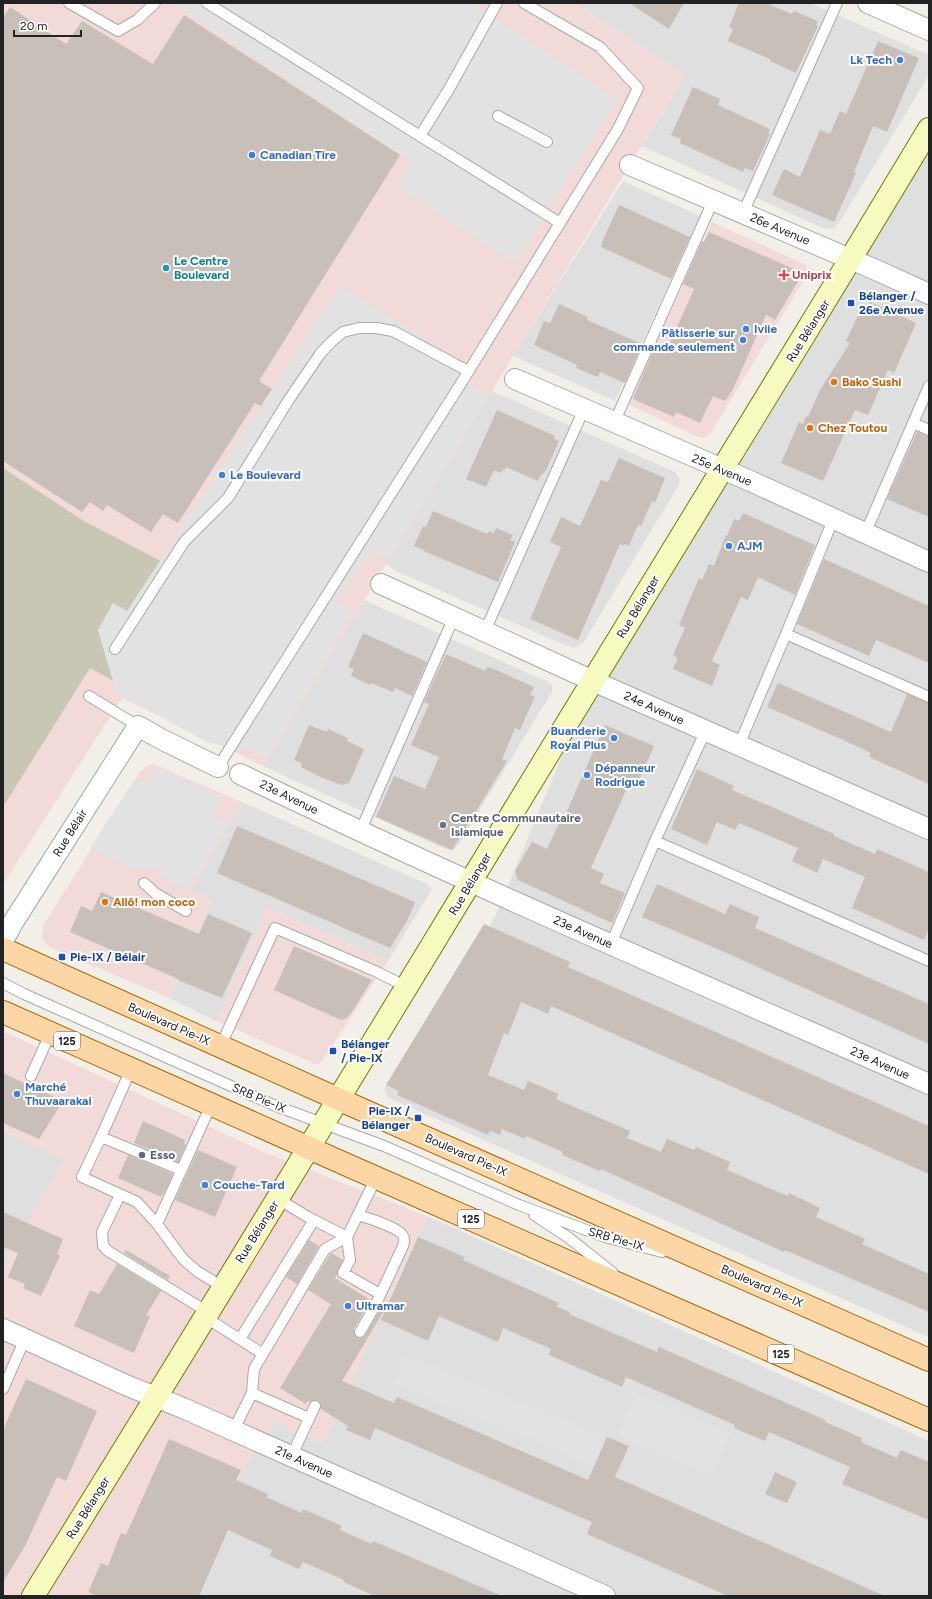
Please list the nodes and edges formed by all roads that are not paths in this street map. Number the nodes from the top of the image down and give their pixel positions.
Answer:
1 (69, 3) edge
2 (155, 3) edge
3 (207, 3) edge
4 (497, 3) edge
5 (524, 3) edge
6 (837, 3) edge
7 (872, 4) edge
8 (929, 30) edge
9 (498, 116) dead end
10 (929, 129) edge
11 (420, 136) junction
12 (547, 142) dead end
13 (630, 165) dead end
14 (713, 201) junction
15 (743, 214) junction
16 (560, 224) junction
17 (850, 260) junction
18 (929, 294) edge
19 (468, 372) junction
20 (515, 378) dead end
21 (929, 386) edge
22 (584, 409) junction
23 (614, 423) junction
24 (913, 423) junction
25 (929, 430) edge
26 (722, 470) junction
27 (833, 520) junction
28 (865, 534) junction
29 (929, 562) edge
30 (381, 584) dead end
31 (454, 617) junction
32 (485, 631) junction
33 (786, 634) junction
34 (115, 649) dead end
35 (593, 681) junction
36 (89, 696) dead end
37 (929, 697) edge
38 (138, 726) junction
39 (706, 730) junction
40 (739, 745) junction
41 (218, 768) joint
42 (240, 774) dead end
43 (929, 829) edge
44 (360, 832) junction
45 (656, 841) junction
46 (144, 883) dead end
47 (471, 883) junction
48 (186, 911) dead end
49 (3, 942) edge
50 (611, 944) junction
51 (3, 949) edge
52 (929, 962) edge
53 (3, 982) edge
54 (407, 987) junction
55 (3, 1012) edge
56 (50, 1034) junction
57 (220, 1046) junction
58 (131, 1070) junction
59 (31, 1076) dead end
60 (929, 1084) edge
61 (338, 1099) junction
62 (211, 1105) junction
63 (323, 1124) junction
64 (101, 1137) junction
65 (309, 1148) junction
66 (181, 1170) junction
67 (376, 1178) junction
68 (120, 1195) junction
69 (278, 1199) junction
70 (519, 1205) junction
71 (358, 1215) junction
72 (314, 1220) junction
73 (157, 1224) junction
74 (347, 1237) junction
75 (716, 1266) junction
76 (223, 1287) junction
77 (634, 1290) junction
78 (380, 1294) junction
79 (207, 1314) junction
80 (3, 1329) edge
81 (360, 1332) dead end
82 (25, 1339) junction
83 (240, 1339) junction
84 (263, 1354) junction
85 (929, 1360) edge
86 (3, 1389) edge
87 (252, 1393) junction
88 (156, 1397) junction
89 (315, 1406) dead end
90 (309, 1418) junction
91 (929, 1420) edge
92 (233, 1431) junction
93 (291, 1457) junction
94 (33, 1596) edge
95 (605, 1596) edge

1 - 2 lane
3 - 11 lane
4 - 11 lane
5 - 16 lane
6 - 15 lane
7 - 8 street
9 - 12 lane
10 - 17 street, Rue Bélanger
11 - 16 lane
13 - 14 street, 26e Avenue
14 - 15 street, 26e Avenue
14 - 23 lane
15 - 17 street, 26e Avenue
16 - 19 lane
17 - 18 street, 26e Avenue
17 - 26 street, Rue Bélanger
19 - 34 lane
19 - 41 lane
20 - 22 street, 25e Avenue
21 - 24 lane
22 - 23 street, 25e Avenue
22 - 32 lane
23 - 26 street, 25e Avenue
24 - 25 lane
24 - 28 lane
26 - 27 street, 25e Avenue
26 - 35 street, Rue Bélanger
27 - 28 street, 25e Avenue
27 - 33 lane
28 - 29 street, 25e Avenue
30 - 31 street, 24e Avenue
31 - 32 street, 24e Avenue
31 - 44 lane
32 - 35 street, 24e Avenue
33 - 37 lane
33 - 40 lane
35 - 39 street, 24e Avenue
35 - 47 street, Rue Bélanger
36 - 38 lane
38 - 41 street
38 - 49 street, Rue Bélair
39 - 40 street, 24e Avenue
39 - 45 lane
40 - 43 street, 24e Avenue
42 - 44 street, 23e Avenue
44 - 47 street, 23e Avenue
45 - 50 lane
45 - 52 lane
46 - 48 lane
47 - 50 street, 23e Avenue
47 - 54 street, Rue Bélanger
50 - 60 street, 23e Avenue
51 - 57 main road, Boulevard Pie-IX
53 - 63 lane, SRB Pie-IX
54 - 57 lane
54 - 61 street, Rue Bélanger
55 - 56 main road, 125
56 - 58 main road, 125
56 - 59 lane
57 - 61 main road, Boulevard Pie-IX
58 - 62 main road, 125
58 - 64 lane
61 - 63 street, Rue Bélanger
61 - 75 main road, Boulevard Pie-IX
62 - 65 main road, 125
62 - 66 lane
63 - 65 street, Rue Bélanger
63 - 70 lane, SRB Pie-IX
64 - 66 lane
64 - 68 lane
65 - 67 main road, 125
65 - 69 street, Rue Bélanger
66 - 73 lane
67 - 71 lane
67 - 77 main road, 125
68 - 73 lane
68 - 79 lane
69 - 72 lane
69 - 76 street, Rue Bélanger
70 - 75 lane, SRB Pie-IX
70 - 77 lane, SRB Pie-IX
71 - 74 lane
71 - 78 lane
72 - 74 lane
72 - 83 lane
73 - 76 lane
74 - 78 lane
74 - 84 lane
75 - 85 main road, Boulevard Pie-IX
76 - 79 street, Rue Bélanger
77 - 91 main road, 125
78 - 81 lane
79 - 83 lane
79 - 88 street, Rue Bélanger
80 - 82 street, 21e Avenue
82 - 86 lane
82 - 88 street, 21e Avenue
83 - 84 lane
84 - 87 lane
87 - 90 lane
87 - 92 lane
88 - 92 street, 21e Avenue
88 - 94 street, Rue Bélanger
89 - 90 lane
90 - 93 lane
92 - 93 street, 21e Avenue
93 - 95 street, 21e Avenue

